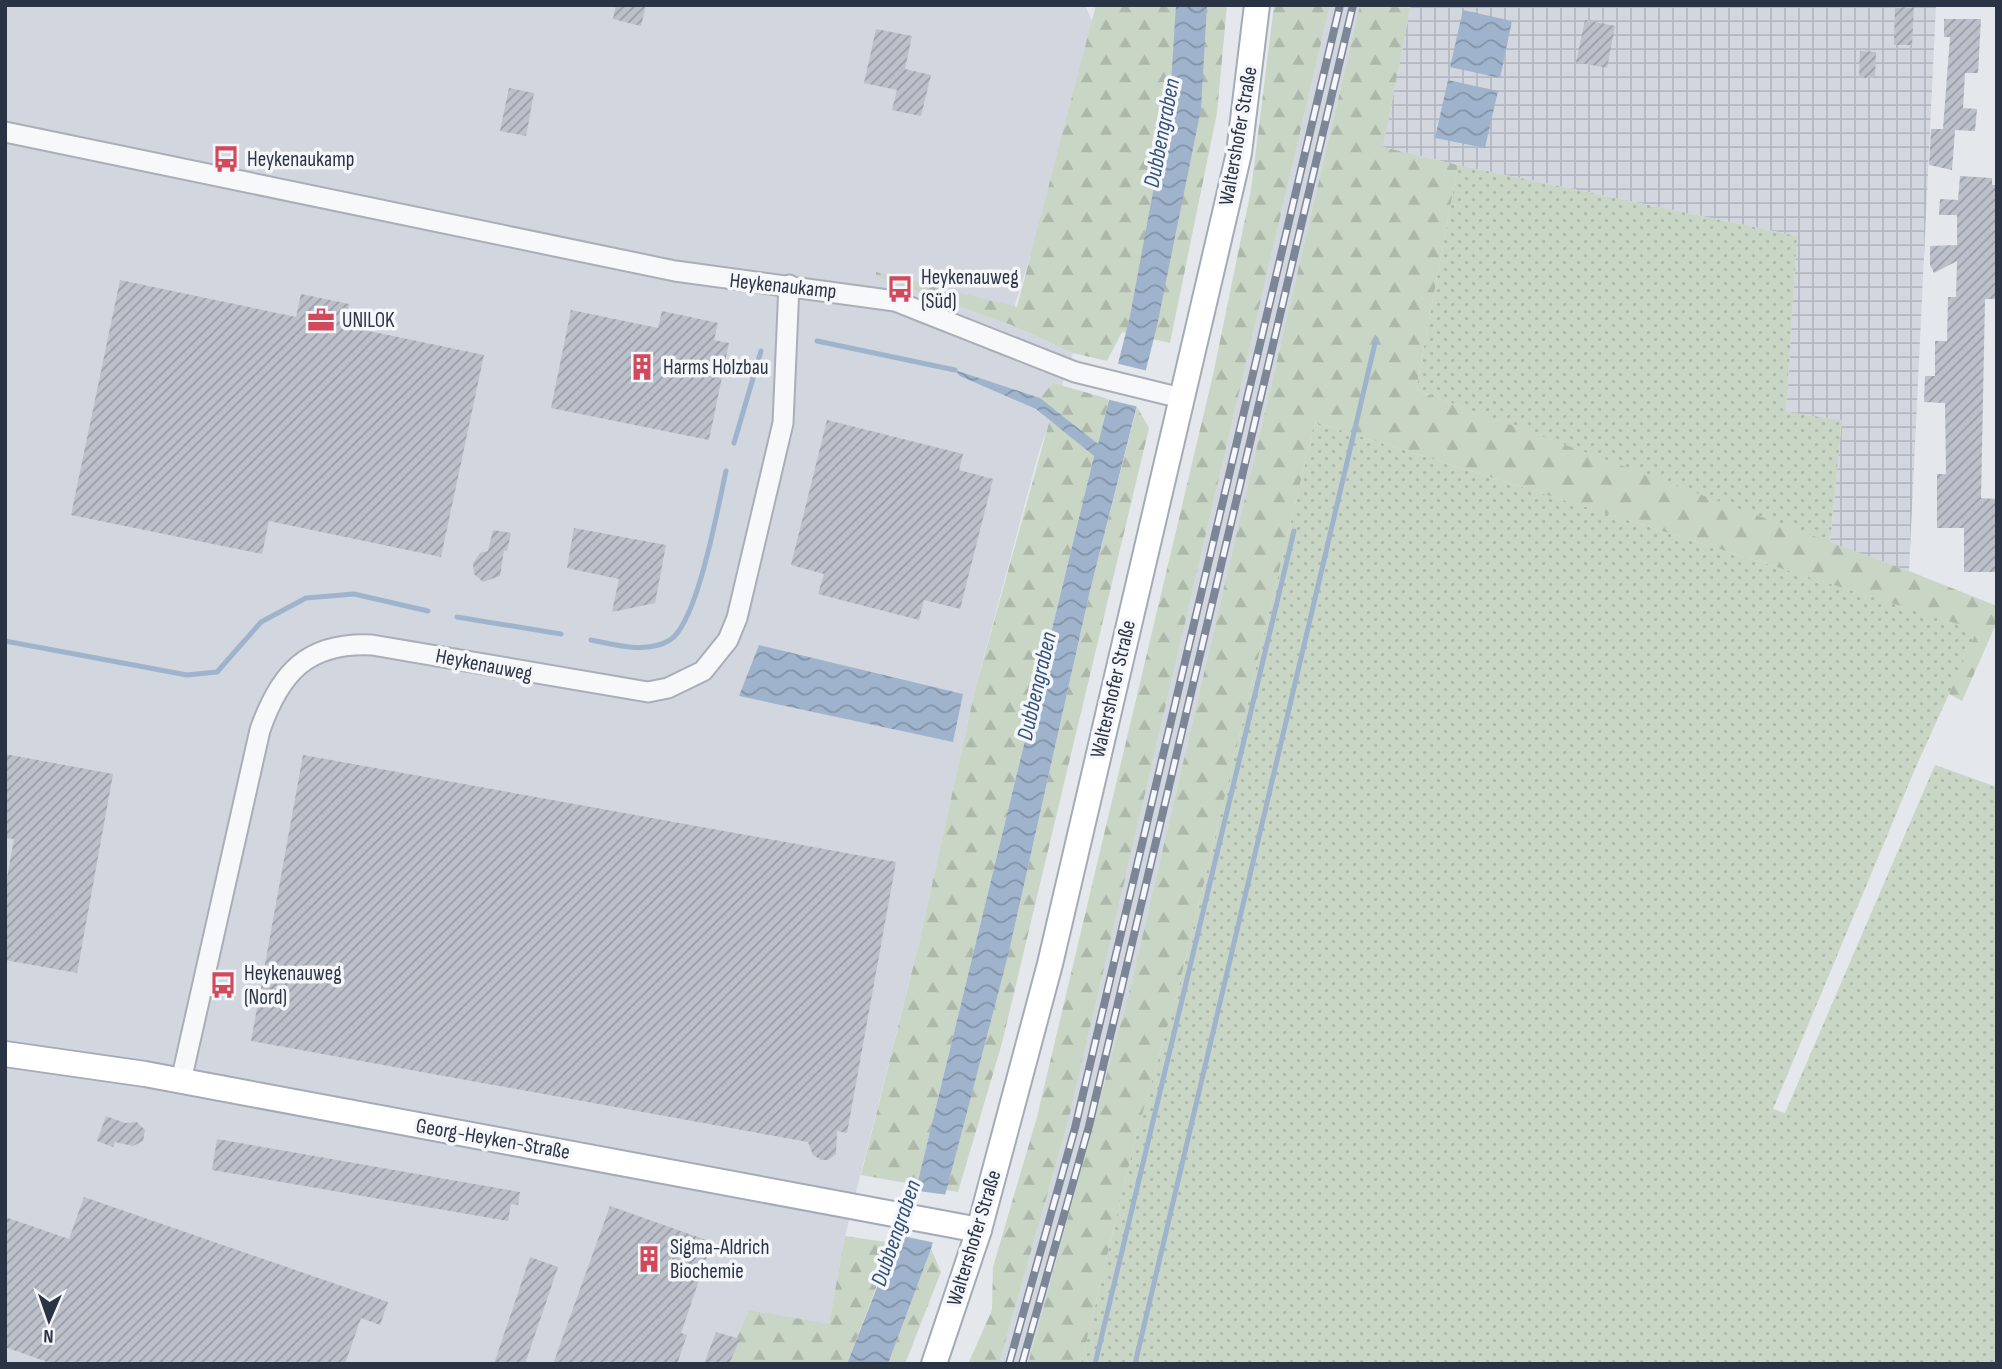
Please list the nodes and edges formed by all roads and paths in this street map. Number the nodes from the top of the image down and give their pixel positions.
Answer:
1 (1257, 5) edge
2 (5, 132) edge
3 (789, 285) junction
4 (1181, 398) junction
5 (5, 1054) edge
6 (181, 1081) junction
7 (979, 1230) junction
8 (934, 1364) edge

1 - 4 main road, Waltershofer Straße
2 - 3 street, Heykenaukamp
3 - 4 street, Heykenaukamp
3 - 6 street, Heykenauweg
4 - 7 main road, Waltershofer Straße
5 - 6 main road, Georg-Heyken-Straße
6 - 7 main road, Georg-Heyken-Straße
7 - 8 main road, Waltershofer Straße

